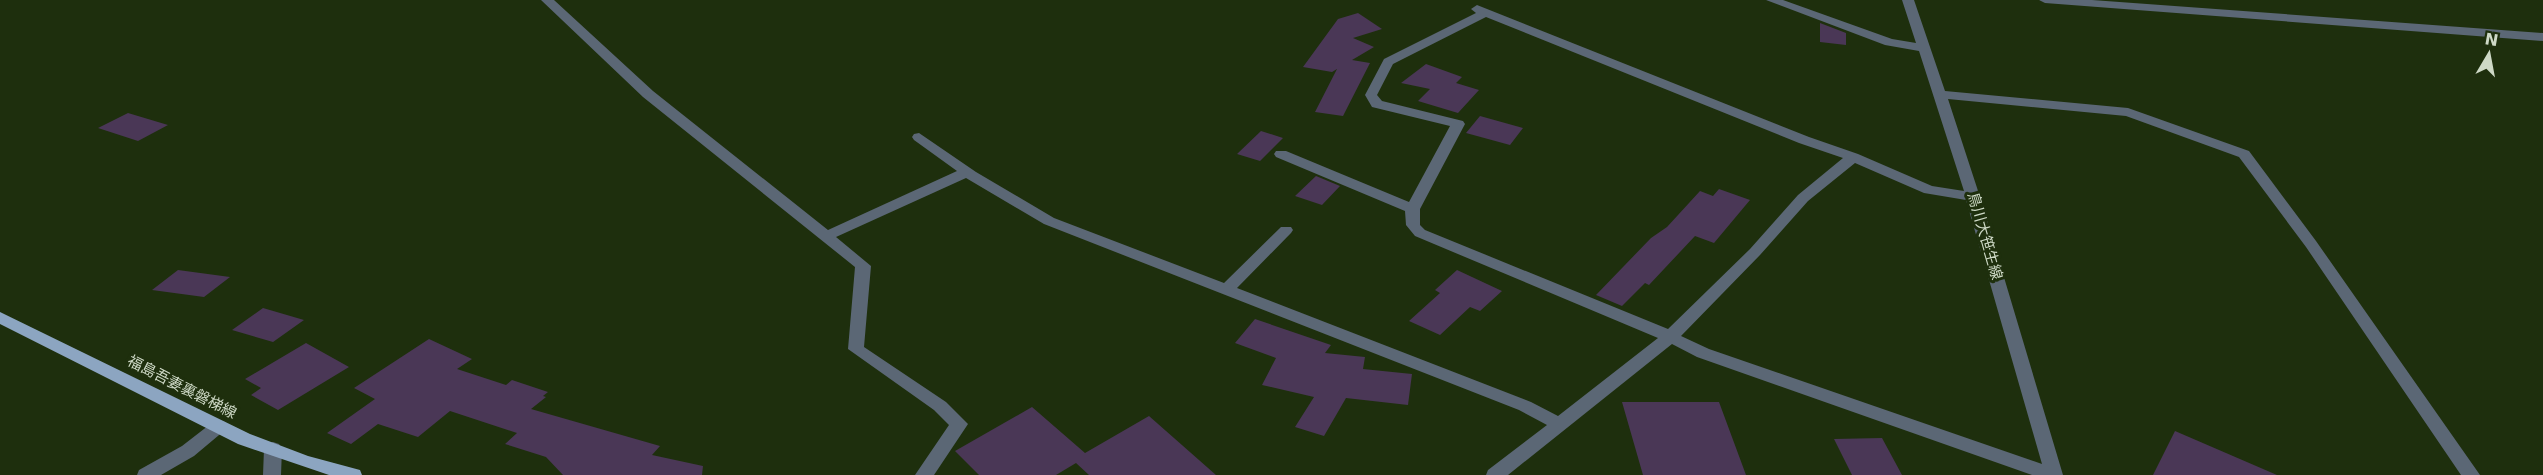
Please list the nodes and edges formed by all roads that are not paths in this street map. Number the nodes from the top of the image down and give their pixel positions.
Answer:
1 (547, 0) edge
2 (1772, 0) edge
3 (1908, 0) edge
4 (2045, 0) edge
5 (2543, 38) edge
6 (1924, 48) junction
7 (1940, 94) junction
8 (919, 137) dead end
9 (1281, 154) dead end
10 (1853, 157) junction
11 (967, 172) junction
12 (1973, 197) junction
13 (1413, 209) junction
14 (1286, 230) dead end
15 (827, 236) junction
16 (1226, 291) junction
17 (0, 317) edge
18 (1670, 337) junction
19 (1558, 423) junction
20 (219, 426) junction
21 (273, 449) junction
22 (146, 475) edge
23 (272, 475) edge
24 (353, 475) edge
25 (924, 475) edge
26 (1495, 475) edge
27 (2053, 475) edge
28 (2471, 475) edge

1 - 15 street
2 - 6 street
3 - 6 street, 鳥川大笹生線
4 - 5 street
6 - 7 street, 鳥川大笹生線
7 - 12 street, 鳥川大笹生線
7 - 28 street
8 - 11 street
9 - 13 street
10 - 12 street
10 - 13 street
10 - 18 street
11 - 15 street
11 - 16 street
12 - 27 street, 鳥川大笹生線
13 - 18 street
14 - 16 street
15 - 25 street
16 - 19 street
17 - 20 main road, 福島吾妻裏磐梯線
18 - 19 street
18 - 27 street
19 - 26 street
20 - 21 main road, 福島吾妻裏磐梯線
20 - 22 street
21 - 23 street
21 - 24 main road, 福島吾妻裏磐梯線

